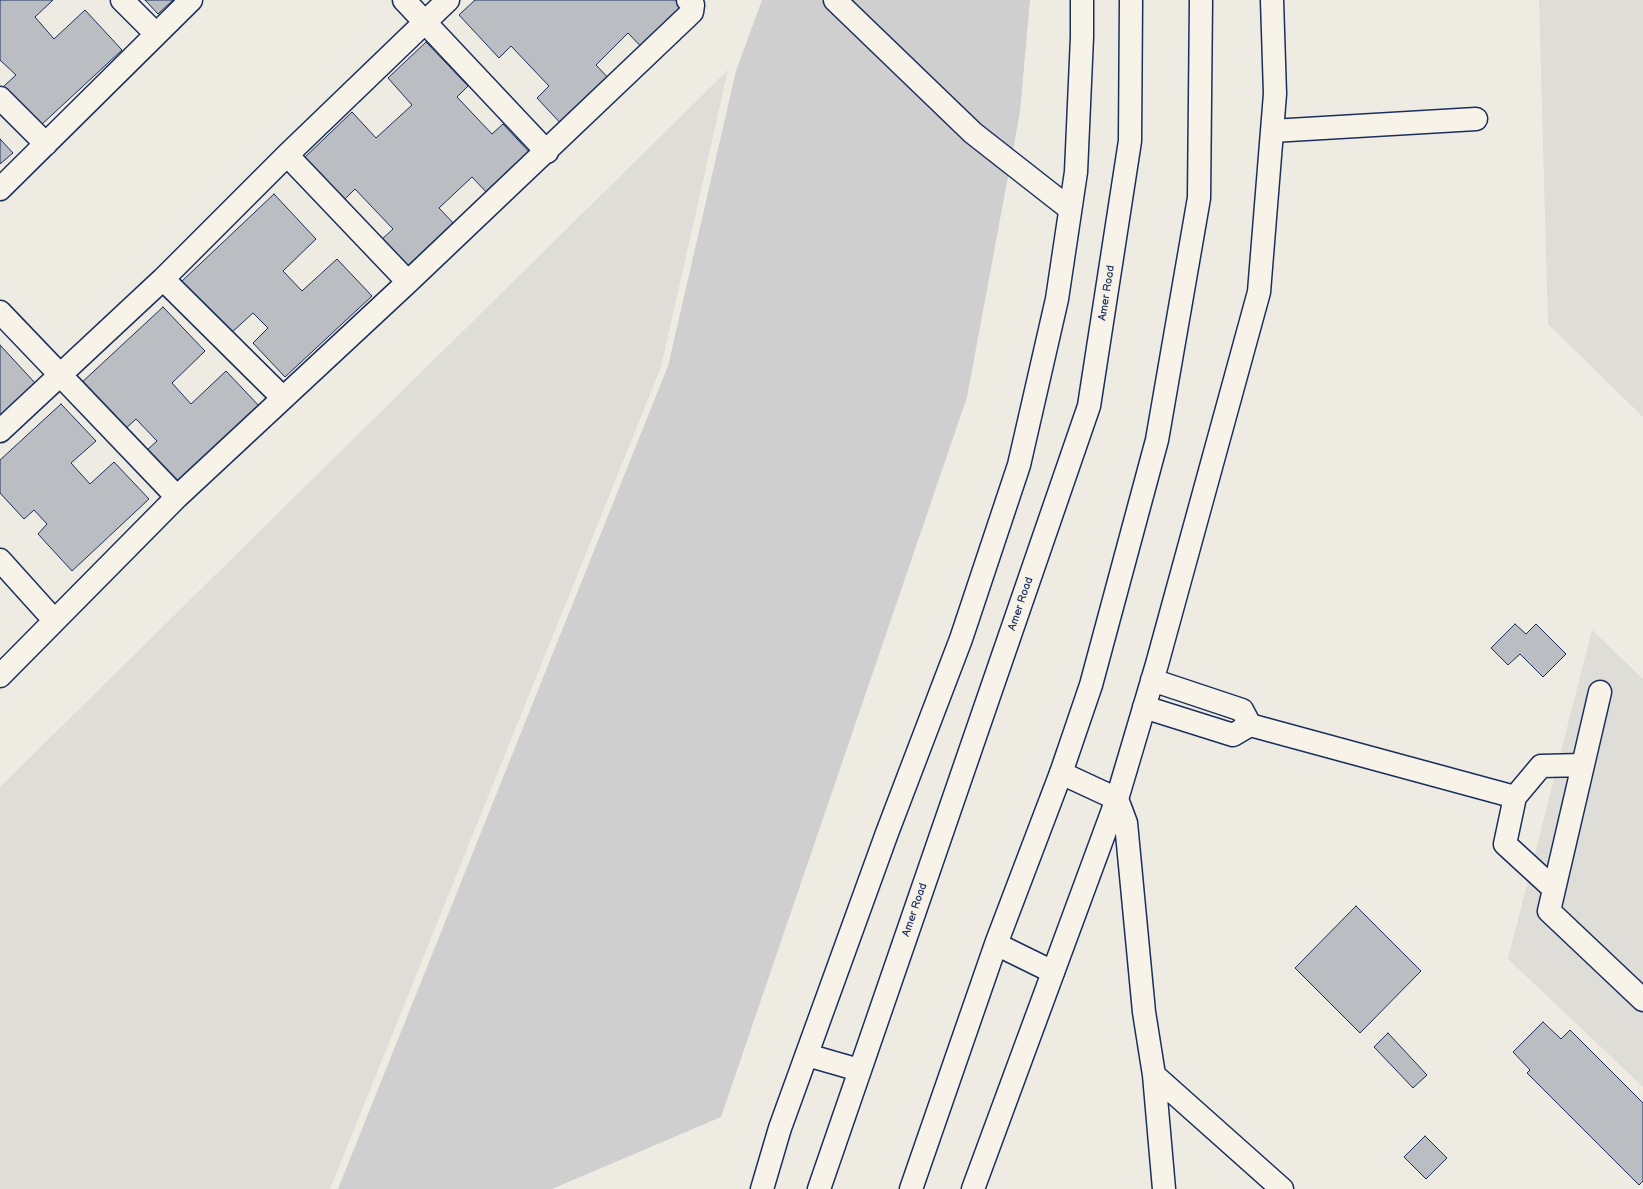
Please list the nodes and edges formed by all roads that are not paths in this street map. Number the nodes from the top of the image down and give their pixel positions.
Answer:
1 (122, 0) edge
2 (191, 0) edge
3 (404, 0) edge
4 (448, 0) edge
5 (688, 0) edge
6 (835, 0) edge
7 (1082, 0) edge
8 (1131, 0) edge
9 (1201, 0) edge
10 (1272, 0) edge
11 (424, 22) junction
12 (156, 34) junction
13 (0, 98) edge
14 (1476, 119) dead end
15 (1272, 131) junction
16 (46, 144) junction
17 (547, 152) junction
18 (287, 155) junction
19 (0, 189) edge
20 (1070, 209) junction
21 (162, 279) junction
22 (408, 282) junction
23 (0, 312) edge
24 (60, 374) junction
25 (283, 398) junction
26 (0, 431) edge
27 (176, 496) junction
28 (0, 560) edge
29 (54, 620) junction
30 (0, 676) edge
31 (1152, 680) junction
32 (1600, 692) dead end
33 (1144, 707) junction
34 (1250, 725) junction
35 (1583, 765) junction
36 (1061, 773) junction
37 (1514, 796) junction
38 (1116, 799) junction
39 (1554, 889) junction
40 (996, 944) junction
41 (1053, 972) junction
42 (1643, 1000) edge
43 (807, 1055) junction
44 (859, 1070) junction
45 (1154, 1075) junction
46 (762, 1189) edge
47 (818, 1189) edge
48 (910, 1189) edge
49 (973, 1189) edge
50 (1164, 1189) edge
51 (1282, 1189) edge

1 - 12 main road
2 - 12 main road
3 - 11 main road
4 - 11 main road
5 - 17 main road
6 - 20 main road
7 - 20 main road
8 - 44 main road, Amer Road
9 - 36 main road
10 - 15 main road
11 - 17 main road
11 - 18 main road
12 - 16 main road
13 - 16 main road
14 - 15 main road
15 - 31 main road
16 - 19 main road
17 - 22 main road
18 - 21 main road
18 - 22 main road
20 - 43 main road
21 - 24 main road
21 - 25 main road
22 - 25 main road
23 - 24 main road
24 - 26 main road
24 - 27 main road
25 - 27 main road
27 - 29 main road
28 - 29 main road
29 - 30 main road
31 - 33 main road
31 - 34 main road
32 - 35 main road
33 - 34 main road
33 - 38 main road
34 - 37 main road
35 - 37 main road
35 - 39 main road
36 - 38 main road
36 - 40 main road
37 - 39 main road
38 - 41 main road
38 - 45 main road
39 - 42 main road
40 - 41 main road
40 - 48 main road
41 - 49 main road
43 - 44 main road
43 - 46 main road
44 - 47 main road, Amer Road
45 - 50 main road
45 - 51 main road

